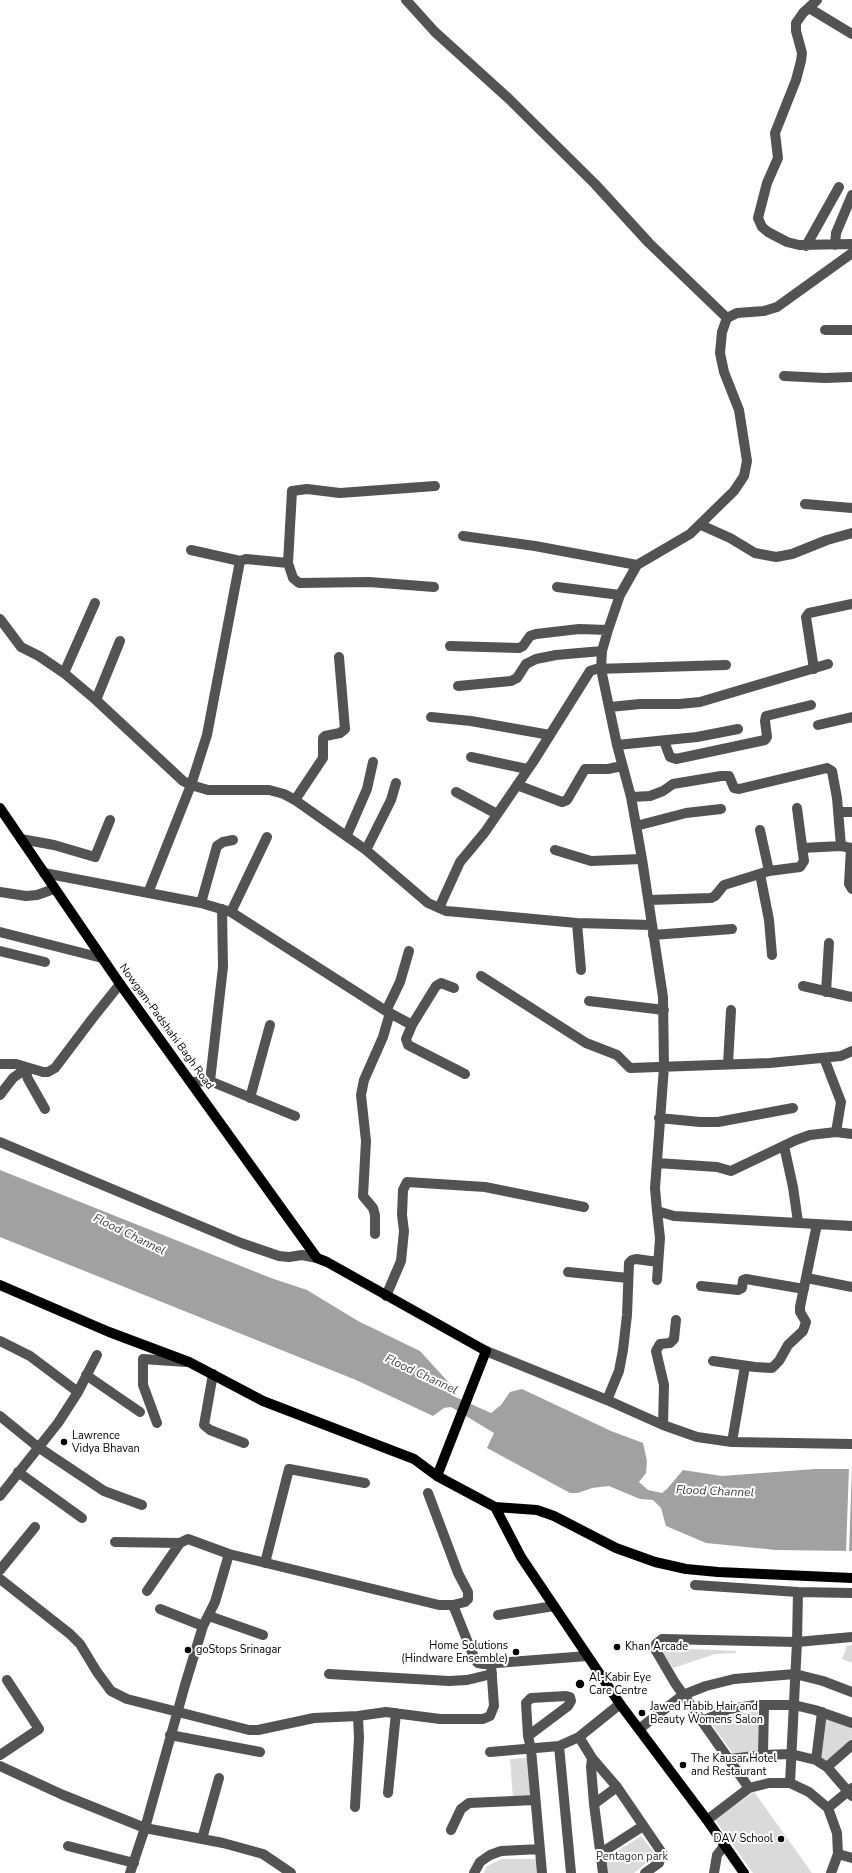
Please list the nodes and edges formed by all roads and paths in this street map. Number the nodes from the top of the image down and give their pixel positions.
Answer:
1 (406, 0) edge
2 (817, 0) edge
3 (809, 8) junction
4 (852, 34) edge
5 (839, 188) dead end
6 (852, 195) edge
7 (852, 244) edge
8 (835, 245) junction
9 (806, 246) junction
10 (852, 253) edge
11 (727, 318) junction
12 (825, 330) dead end
13 (852, 330) edge
14 (784, 376) dead end
15 (852, 376) edge
16 (436, 486) dead end
17 (805, 504) dead end
18 (852, 508) edge
19 (701, 525) junction
20 (852, 533) edge
21 (463, 536) dead end
22 (191, 550) dead end
23 (240, 561) junction
24 (288, 563) junction
25 (637, 565) junction
26 (557, 587) dead end
27 (434, 588) dead end
28 (620, 595) junction
29 (95, 603) dead end
30 (852, 604) edge
31 (0, 619) edge
32 (608, 630) junction
33 (120, 641) dead end
34 (450, 646) dead end
35 (602, 651) junction
36 (339, 657) dead end
37 (828, 664) dead end
38 (726, 665) dead end
39 (601, 669) junction
40 (814, 669) junction
41 (64, 673) junction
42 (458, 686) dead end
43 (96, 700) junction
44 (812, 705) dead end
45 (610, 707) junction
46 (431, 717) dead end
47 (852, 717) edge
48 (818, 725) dead end
49 (738, 729) dead end
50 (550, 734) junction
51 (664, 740) junction
52 (617, 745) junction
53 (471, 757) dead end
54 (373, 762) dead end
55 (622, 766) junction
56 (527, 769) junction
57 (396, 783) dead end
58 (191, 785) junction
59 (517, 785) junction
60 (456, 792) dead end
61 (631, 797) junction
62 (295, 800) junction
63 (0, 808) edge
64 (797, 808) dead end
65 (721, 809) dead end
66 (839, 812) junction
67 (852, 812) edge
68 (497, 814) junction
69 (110, 820) dead end
70 (636, 826) junction
71 (760, 830) dead end
72 (347, 835) junction
73 (267, 837) dead end
74 (21, 839) junction
75 (233, 840) dead end
76 (802, 848) junction
77 (848, 848) edge
78 (366, 850) junction
79 (555, 850) dead end
80 (642, 859) junction
81 (44, 873) junction
82 (764, 873) junction
83 (54, 889) junction
84 (852, 889) edge
85 (0, 892) edge
86 (148, 893) junction
87 (649, 900) junction
88 (202, 903) junction
89 (439, 908) junction
90 (226, 910) junction
91 (577, 923) junction
92 (732, 929) dead end
93 (653, 930) junction
94 (0, 932) edge
95 (829, 943) dead end
96 (0, 951) edge
97 (409, 951) dead end
98 (772, 955) dead end
99 (102, 958) junction
100 (45, 962) dead end
101 (581, 970) dead end
102 (481, 976) dead end
103 (120, 984) junction
104 (803, 986) dead end
105 (454, 988) dead end
106 (826, 992) junction
107 (852, 997) edge
108 (590, 1001) dead end
109 (664, 1010) junction
110 (731, 1010) dead end
111 (388, 1012) junction
112 (412, 1024) junction
113 (270, 1025) dead end
114 (852, 1050) edge
115 (824, 1058) junction
116 (0, 1064) edge
117 (728, 1064) junction
118 (664, 1067) junction
119 (24, 1069) junction
120 (465, 1074) dead end
121 (210, 1081) junction
122 (191, 1082) junction
123 (0, 1095) edge
124 (250, 1098) junction
125 (793, 1108) dead end
126 (45, 1109) dead end
127 (295, 1116) dead end
128 (659, 1118) junction
129 (836, 1132) junction
130 (852, 1134) edge
131 (0, 1142) edge
132 (784, 1146) junction
133 (656, 1163) junction
134 (584, 1207) dead end
135 (657, 1211) junction
136 (798, 1222) junction
137 (817, 1224) junction
138 (852, 1226) edge
139 (375, 1234) dead end
140 (317, 1258) junction
141 (658, 1262) junction
142 (568, 1272) dead end
143 (628, 1278) junction
144 (807, 1278) junction
145 (658, 1280) dead end
146 (0, 1285) edge
147 (701, 1286) dead end
148 (852, 1288) edge
149 (804, 1289) junction
150 (386, 1296) junction
151 (676, 1320) dead end
152 (0, 1341) edge
153 (96, 1355) dead end
154 (484, 1356) junction
155 (713, 1361) dead end
156 (190, 1363) junction
157 (745, 1366) junction
158 (213, 1374) junction
159 (86, 1375) junction
160 (78, 1392) junction
161 (607, 1400) junction
162 (140, 1412) dead end
163 (0, 1416) edge
164 (157, 1423) dead end
165 (663, 1425) junction
166 (732, 1442) junction
167 (244, 1443) dead end
168 (852, 1444) edge
169 (38, 1448) junction
170 (18, 1472) junction
171 (437, 1476) junction
172 (365, 1483) dead end
173 (428, 1492) dead end
174 (0, 1496) edge
175 (142, 1505) dead end
176 (495, 1508) junction
177 (82, 1518) dead end
178 (35, 1527) dead end
179 (115, 1542) dead end
180 (180, 1543) junction
181 (229, 1554) junction
182 (266, 1563) junction
183 (0, 1570) edge
184 (852, 1578) edge
185 (0, 1579) edge
186 (695, 1585) dead end
187 (147, 1591) dead end
188 (798, 1592) junction
189 (852, 1593) edge
190 (453, 1605) junction
191 (554, 1606) junction
192 (160, 1609) dead end
193 (498, 1615) dead end
194 (209, 1616) junction
195 (203, 1626) junction
196 (263, 1635) dead end
197 (852, 1637) edge
198 (797, 1642) junction
199 (587, 1656) junction
200 (491, 1664) junction
201 (329, 1674) dead end
202 (492, 1674) junction
203 (796, 1674) junction
204 (7, 1680) dead end
205 (852, 1692) edge
206 (683, 1695) junction
207 (620, 1704) junction
208 (764, 1705) junction
209 (794, 1705) junction
210 (176, 1712) junction
211 (822, 1712) junction
212 (396, 1713) junction
213 (358, 1716) junction
214 (702, 1721) junction
215 (852, 1724) edge
216 (639, 1729) junction
217 (170, 1735) junction
218 (528, 1736) junction
219 (579, 1737) junction
220 (852, 1745) edge
221 (559, 1746) junction
222 (531, 1750) junction
223 (260, 1752) dead end
224 (490, 1752) dead end
225 (791, 1754) junction
226 (0, 1755) edge
227 (763, 1755) junction
228 (592, 1758) junction
229 (730, 1760) junction
230 (816, 1760) junction
231 (0, 1766) edge
232 (827, 1766) junction
233 (219, 1778) dead end
234 (790, 1783) junction
235 (617, 1787) junction
236 (749, 1788) junction
237 (851, 1792) edge
238 (388, 1793) dead end
239 (535, 1800) junction
240 (594, 1804) junction
241 (355, 1807) dead end
242 (828, 1808) junction
243 (707, 1820) junction
244 (643, 1826) junction
245 (145, 1828) junction
246 (451, 1830) dead end
247 (202, 1839) junction
248 (725, 1845) junction
249 (68, 1846) dead end
250 (540, 1849) junction
251 (601, 1853) junction
252 (838, 1854) junction
253 (852, 1858) edge
254 (132, 1868) edge
255 (291, 1873) edge
256 (474, 1873) edge
257 (542, 1873) edge
258 (571, 1873) edge
259 (603, 1873) edge
260 (645, 1873) edge
261 (714, 1873) edge
262 (744, 1873) edge
263 (831, 1873) edge

1 - 11 street
2 - 3 street
3 - 4 street
3 - 9 street
5 - 9 street
6 - 8 street
7 - 8 street
8 - 9 street
10 - 11 street
11 - 19 street
12 - 13 street
14 - 15 street
16 - 24 street
17 - 18 street
19 - 20 street
19 - 25 street
21 - 25 street
22 - 23 street
23 - 24 street
23 - 58 street
24 - 27 street
25 - 28 street
26 - 28 street
28 - 32 street
29 - 41 street
30 - 40 street
31 - 41 street
32 - 34 street
32 - 35 street
33 - 43 street
35 - 39 street
35 - 42 street
36 - 62 street
37 - 40 street
38 - 39 street
39 - 45 street
39 - 50 street
40 - 45 street
41 - 43 street
43 - 58 street
44 - 51 street
45 - 52 street
46 - 50 street
47 - 48 street
49 - 51 street
50 - 56 street
51 - 52 street
52 - 55 street
53 - 56 street
54 - 72 street
55 - 59 street
55 - 61 street
56 - 59 street
57 - 78 street
58 - 62 street
58 - 86 street
59 - 68 street
60 - 68 street
61 - 66 street
61 - 70 street
62 - 72 street
63 - 74 main road, Nowgam-Padshahi Bagh Road
64 - 76 street
65 - 70 street
66 - 67 street
66 - 77 street
68 - 89 street
69 - 74 street
70 - 80 street
71 - 82 street
72 - 78 street
73 - 90 street
74 - 81 main road, Nowgam-Padshahi Bagh Road
75 - 88 street
76 - 77 street
76 - 82 street
77 - 84 street
78 - 89 street
79 - 80 street
80 - 87 street
81 - 83 main road, Nowgam-Padshahi Bagh Road
81 - 86 street
82 - 87 street
82 - 98 street
83 - 85 street
83 - 99 main road, Nowgam-Padshahi Bagh Road
86 - 88 street
87 - 93 street
88 - 90 street
89 - 91 street
90 - 111 street
90 - 121 street
91 - 93 street
91 - 101 street
92 - 93 street
93 - 109 street
94 - 99 street
95 - 106 street
96 - 100 street
97 - 111 street
99 - 103 main road, Nowgam-Padshahi Bagh Road
102 - 118 street
103 - 119 street
103 - 122 main road, Nowgam-Padshahi Bagh Road
104 - 106 street
105 - 112 street
106 - 107 street
108 - 109 street
109 - 118 street
110 - 117 street
111 - 112 street
111 - 139 street
112 - 120 street
113 - 124 street
114 - 115 street
115 - 117 street
115 - 129 street
116 - 119 street
117 - 118 street
118 - 128 street
119 - 123 street
119 - 126 street
121 - 122 street
121 - 124 street
122 - 140 main road, Nowgam-Padshahi Bagh Road
124 - 127 street
125 - 128 street
128 - 133 street
129 - 130 street
129 - 132 street
131 - 140 street
132 - 133 street
132 - 136 street
133 - 135 street
134 - 150 street
135 - 136 street
135 - 141 street
136 - 137 street
137 - 138 street
137 - 144 street
140 - 150 main road
141 - 143 street
141 - 145 street
142 - 143 street
143 - 161 street
144 - 148 street
144 - 149 street
146 - 156 main road
147 - 149 street
149 - 157 street
150 - 154 main road
151 - 165 street
152 - 160 street
153 - 159 street
154 - 161 street
154 - 171 main road
155 - 157 street
156 - 158 main road
156 - 164 street
157 - 166 street
158 - 167 street
158 - 171 main road
159 - 160 street
159 - 162 street
160 - 169 street
161 - 165 street
163 - 169 street
165 - 166 street
166 - 168 street
169 - 170 street
169 - 175 street
170 - 174 street
170 - 177 street
171 - 176 main road
172 - 182 street
173 - 190 street
176 - 184 main road
176 - 191 main road
178 - 183 street
179 - 180 street
180 - 181 street
180 - 187 street
181 - 182 street
181 - 194 street
182 - 190 street
185 - 210 street
186 - 188 street
188 - 189 street
188 - 198 street
190 - 200 street
191 - 193 street
191 - 199 main road
192 - 195 street
194 - 195 street
194 - 196 street
195 - 210 street
197 - 198 street
198 - 203 street
198 - 206 street
199 - 200 street
199 - 207 main road
200 - 202 street
201 - 202 street
202 - 212 street
203 - 205 street
203 - 206 street
203 - 209 street
204 - 226 street
206 - 214 street
206 - 216 street
207 - 216 main road
207 - 219 street
208 - 209 street
208 - 214 street
208 - 227 street
209 - 211 street
209 - 225 street
210 - 213 street
210 - 217 street
211 - 215 street
211 - 230 street
212 - 213 street
212 - 238 street
213 - 241 street
214 - 229 street
216 - 243 main road
217 - 223 street
217 - 245 street
218 - 218 street
218 - 222 street
219 - 221 street
219 - 228 street
220 - 232 street
221 - 222 street
221 - 258 street
222 - 224 street
222 - 239 street
225 - 227 street
225 - 230 street
225 - 234 street
227 - 229 street
228 - 235 street
228 - 240 street
229 - 236 street
230 - 232 street
231 - 245 street
232 - 237 street
233 - 247 street
234 - 236 street
234 - 242 street
235 - 240 street
235 - 244 street
236 - 243 street
237 - 242 street
239 - 246 street
239 - 250 street
240 - 251 street
242 - 252 street
243 - 248 main road
244 - 251 street
244 - 260 street
245 - 247 street
245 - 254 street
247 - 255 street
248 - 261 street
248 - 262 main road
249 - 254 street
250 - 256 street
250 - 257 street
251 - 259 street
252 - 253 street
252 - 263 street

